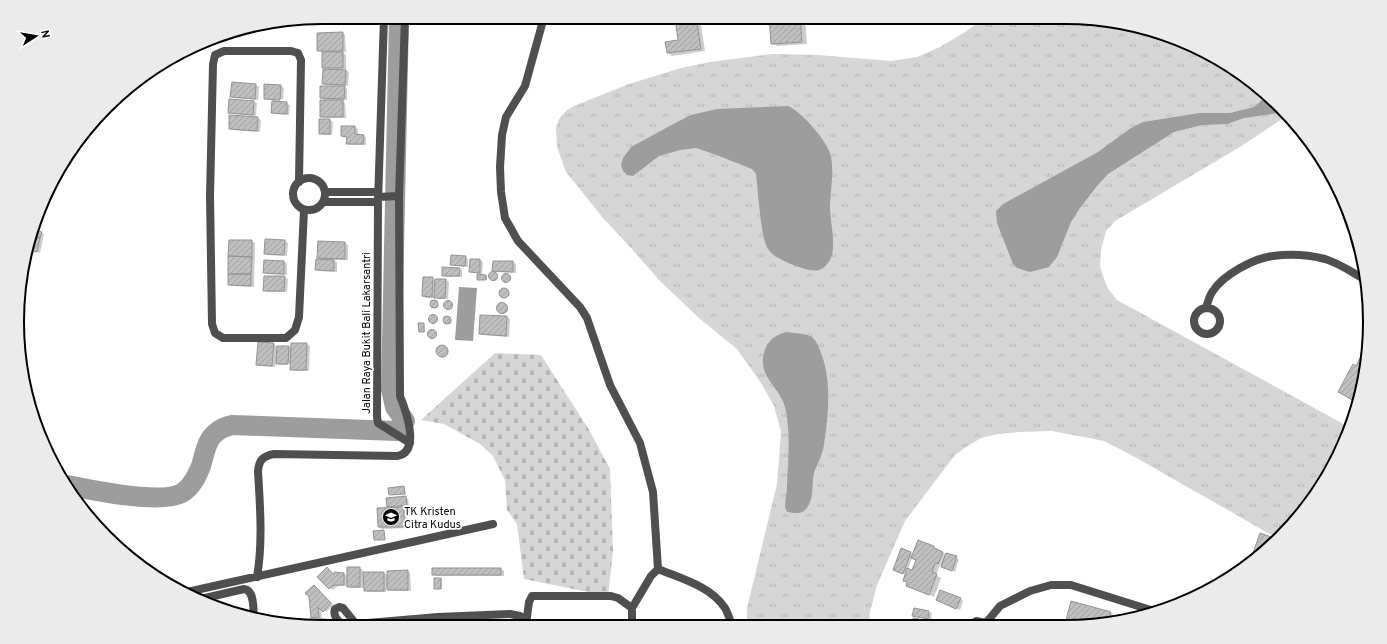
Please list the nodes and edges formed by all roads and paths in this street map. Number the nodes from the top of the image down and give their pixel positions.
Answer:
1 (384, 24) edge
2 (405, 24) edge
3 (542, 24) edge
4 (299, 182) junction
5 (326, 192) junction
6 (398, 196) junction
7 (380, 197) junction
8 (324, 202) junction
9 (304, 210) junction
10 (1359, 276) edge
11 (1206, 308) dead end
12 (407, 441) junction
13 (493, 524) dead end
14 (658, 569) junction
15 (257, 577) junction
16 (194, 591) edge
17 (208, 597) edge
18 (632, 608) junction
19 (1146, 609) edge
20 (253, 612) edge
21 (438, 617) joint
22 (409, 620) edge
23 (523, 620) edge
24 (527, 620) edge
25 (632, 620) edge
26 (730, 620) edge
27 (989, 620) edge

1 - 7 street, Jalan Raya Bukit Bali Lakarsantri
2 - 6 street
3 - 14 street
4 - 5 street
4 - 9 street
4 - 9 street
5 - 7 street
5 - 8 street
6 - 7 street
6 - 12 street
7 - 8 street
7 - 12 street, Jalan Raya Bukit Bali Lakarsantri
8 - 9 street
10 - 11 street
12 - 15 street
13 - 15 street
14 - 18 street
14 - 26 street
15 - 16 street
17 - 20 street
18 - 24 street
18 - 25 street
19 - 27 street
21 - 22 street
21 - 23 street

